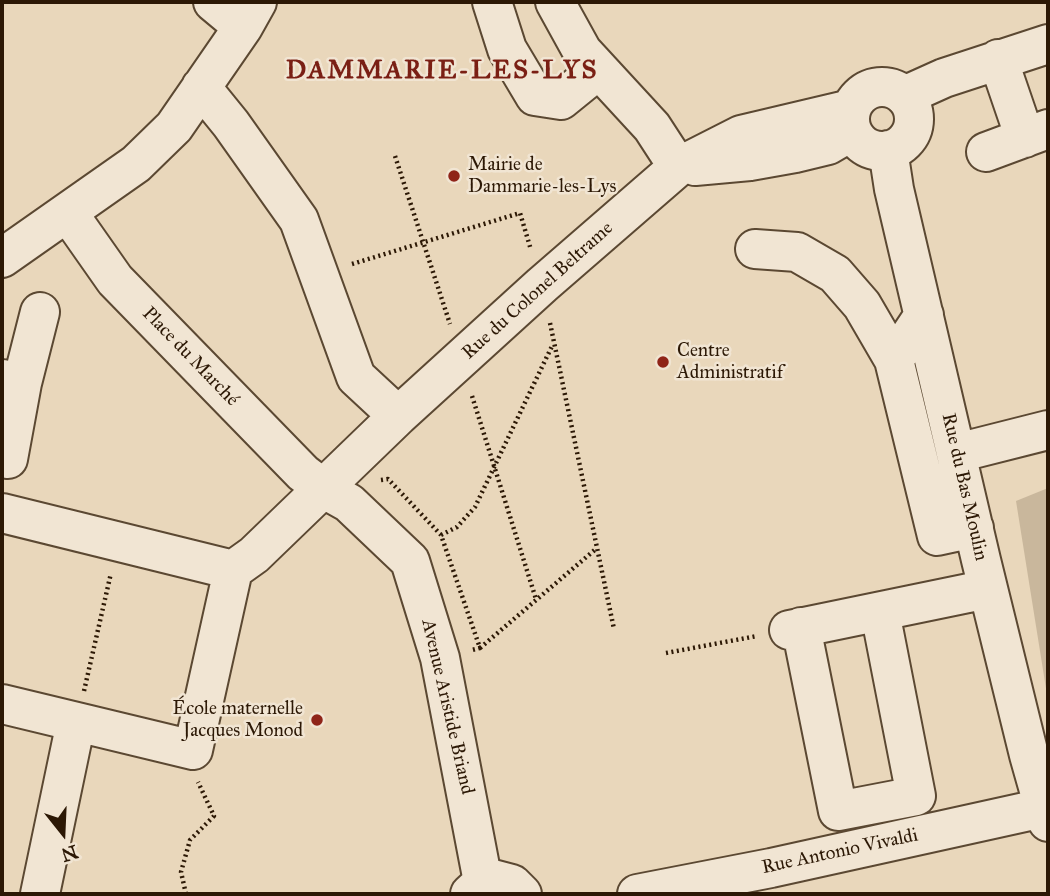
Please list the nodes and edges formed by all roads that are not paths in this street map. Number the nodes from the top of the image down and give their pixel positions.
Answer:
1 (213, 2) edge
2 (492, 2) edge
3 (555, 2) edge
4 (250, 15) edge
5 (1048, 44) edge
6 (998, 59) junction
7 (598, 70) junction
8 (201, 88) junction
9 (904, 96) junction
10 (851, 120) junction
11 (1037, 133) edge
12 (888, 150) junction
13 (986, 152) dead end
14 (678, 167) junction
15 (68, 213) junction
16 (755, 249) dead end
17 (2, 258) edge
18 (40, 312) dead end
19 (924, 314) junction
20 (894, 360) junction
21 (12, 381) edge
22 (398, 416) junction
23 (1048, 430) edge
24 (957, 453) junction
25 (4, 468) edge
26 (324, 489) junction
27 (2, 513) edge
28 (974, 528) junction
29 (233, 570) junction
30 (988, 589) junction
31 (880, 612) junction
32 (2, 704) edge
33 (76, 722) junction
34 (1046, 815) edge
35 (476, 888) edge
36 (40, 894) edge
37 (522, 894) edge
38 (637, 894) edge

1 - 4 street
2 - 7 street
3 - 7 street
4 - 8 street
5 - 6 street
6 - 9 street
6 - 11 street
7 - 14 street
8 - 15 street
8 - 22 street
9 - 10 street
9 - 12 street
10 - 12 street
10 - 14 street, Rue du Colonel Beltrame
11 - 13 street
12 - 19 street, Rue du Bas Moulin
14 - 22 street, Rue du Colonel Beltrame
15 - 17 street
15 - 26 street, Place du Marché
16 - 20 street
18 - 21 street
19 - 20 street
19 - 24 street, Rue du Bas Moulin
20 - 28 street
21 - 25 street
22 - 26 street, Rue du Colonel Beltrame
23 - 24 street
24 - 28 street, Rue du Bas Moulin
26 - 29 street, Rue du Colonel Beltrame
26 - 35 street, Avenue Aristide Briand
27 - 29 street
28 - 30 street, Rue du Bas Moulin
29 - 33 street
30 - 31 street
30 - 34 street, Rue du Bas Moulin
31 - 31 street
32 - 33 street
33 - 36 street
34 - 38 street, Rue Antonio Vivaldi
35 - 37 street

